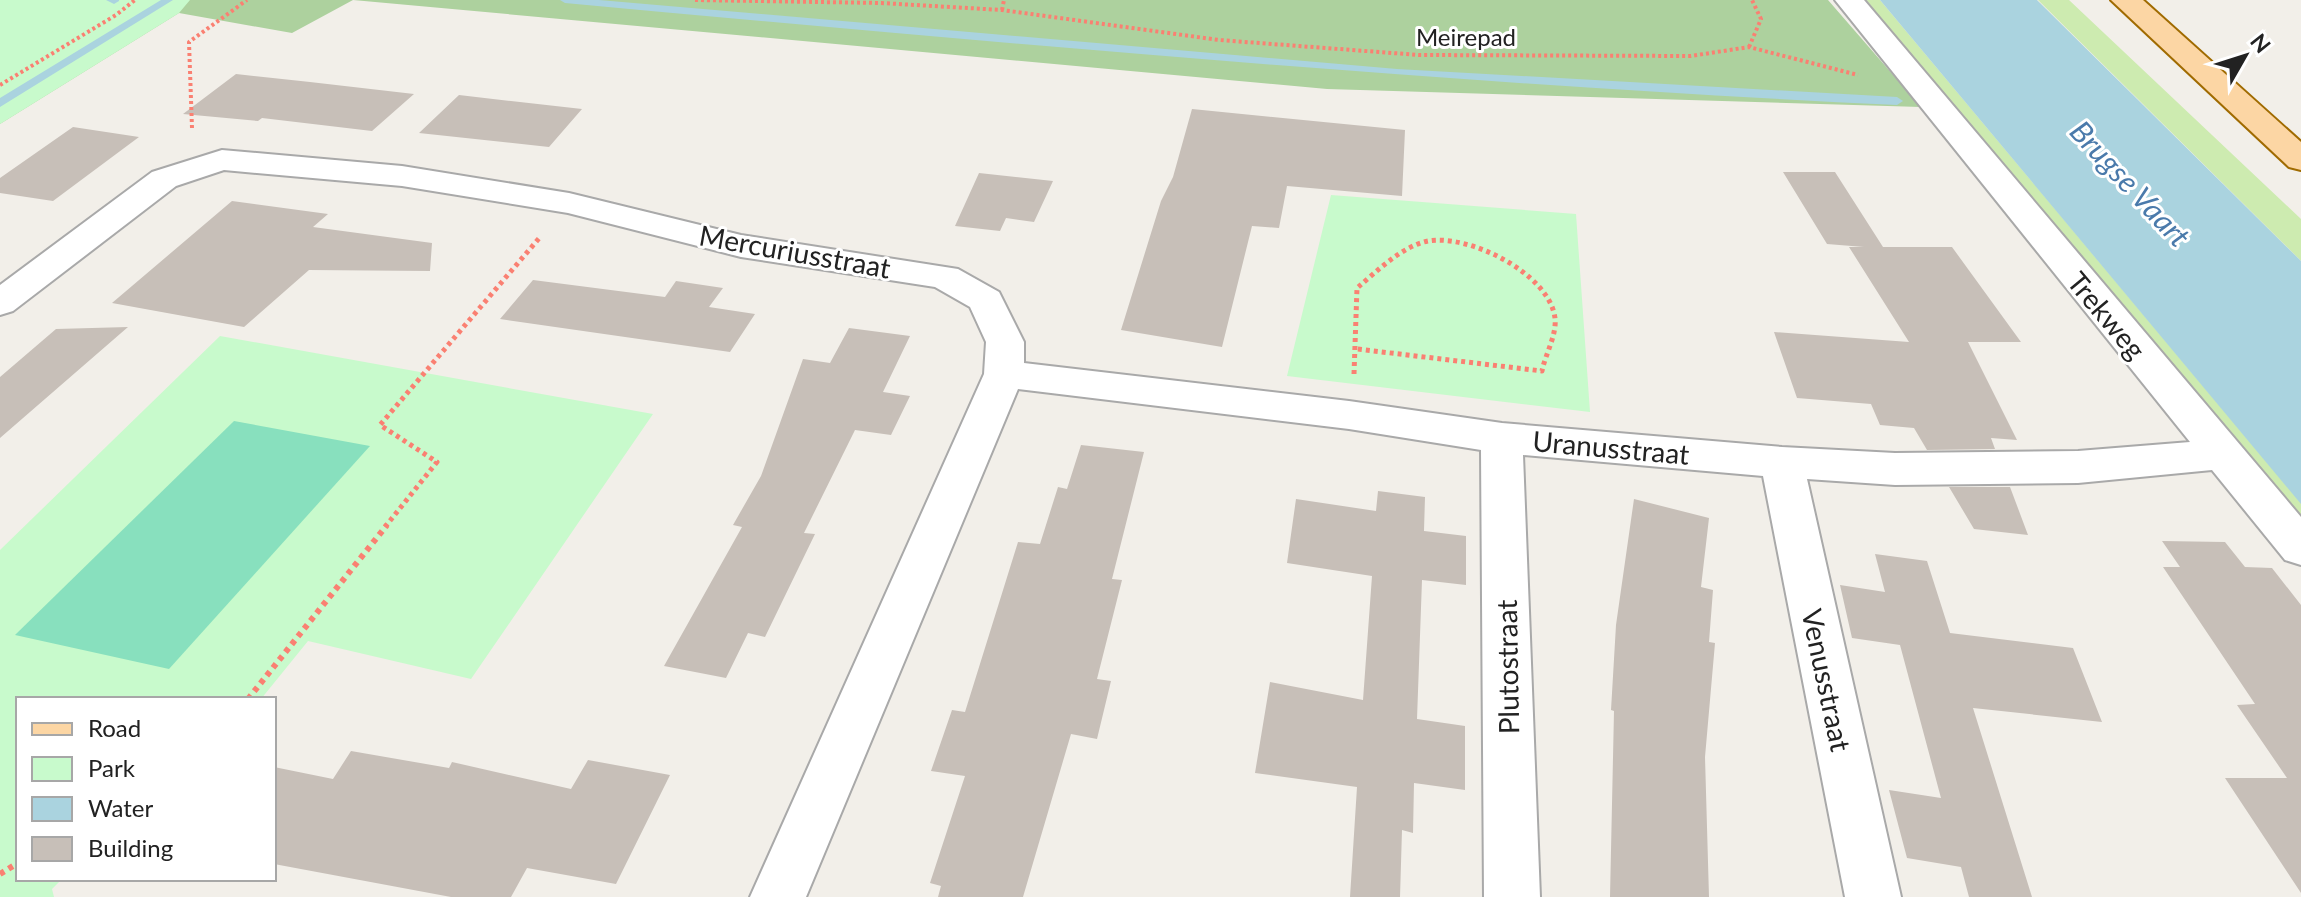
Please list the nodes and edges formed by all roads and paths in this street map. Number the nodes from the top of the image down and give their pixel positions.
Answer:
1 (135, 0) edge
2 (247, 0) edge
3 (695, 0) edge
4 (706, 0) edge
5 (1004, 0) edge
6 (1752, 0) edge
7 (1849, 0) edge
8 (2126, 0) edge
9 (1002, 10) junction
10 (1749, 47) junction
11 (0, 85) edge
12 (1920, 88) junction
13 (2301, 160) edge
14 (194, 169) junction
15 (569, 203) junction
16 (0, 303) edge
17 (1357, 349) junction
18 (1004, 374) junction
19 (1349, 415) junction
20 (1502, 438) junction
21 (2222, 454) junction
22 (1782, 462) junction
23 (2301, 548) edge
24 (250, 697) edge
25 (778, 897) edge
26 (1512, 897) edge
27 (1873, 897) edge

1 - 11 path
2 - 14 path
3 - 4 path, Meirepad
4 - 9 path, Meirepad
5 - 9 path
6 - 10 path
7 - 12 street, Trekweg
8 - 13 main road
9 - 10 path, Meirepad
10 - 12 path, Meirepad
12 - 21 street, Trekweg
14 - 15 street, Mercuriusstraat
14 - 16 street, Mercuriusstraat
15 - 18 street, Mercuriusstraat
15 - 24 path
17 - 17 path
17 - 19 path
18 - 19 street, Uranusstraat
18 - 25 street, Mercuriusstraat
19 - 20 street, Uranusstraat
20 - 22 street, Uranusstraat
20 - 26 street, Plutostraat
21 - 22 street, Uranusstraat
21 - 23 street, Trekweg
22 - 27 street, Venusstraat

